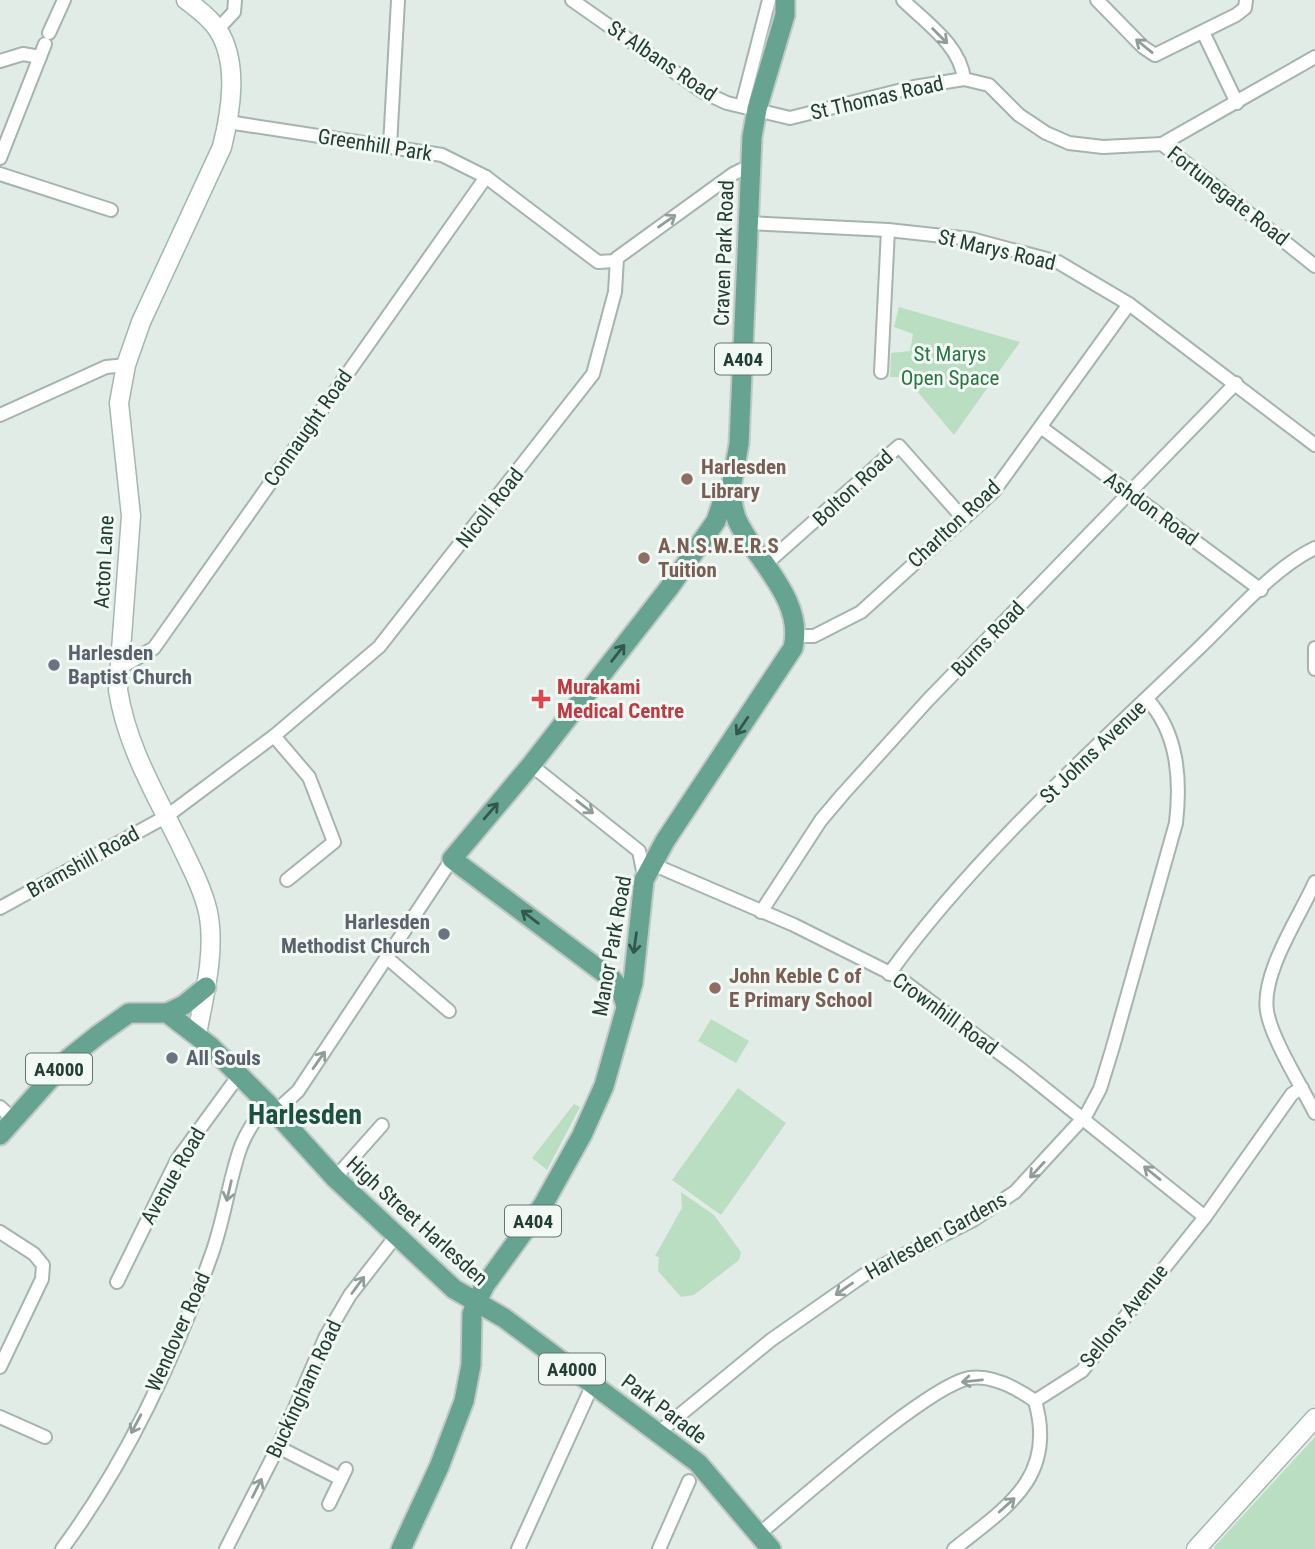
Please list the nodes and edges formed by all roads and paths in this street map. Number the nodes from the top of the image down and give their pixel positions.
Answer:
1 (64, 0) edge
2 (187, 0) edge
3 (235, 0) edge
4 (398, 0) edge
5 (572, 0) edge
6 (769, 0) edge
7 (801, 0) edge
8 (904, 0) edge
9 (1097, 0) edge
10 (1246, 0) edge
11 (785, 8) edge
12 (218, 29) junction
13 (1203, 32) junction
14 (40, 57) junction
15 (1314, 59) edge
16 (0, 61) edge
17 (964, 79) junction
18 (1237, 103) junction
19 (749, 107) junction
20 (790, 118) joint
21 (228, 122) junction
22 (1162, 144) junction
23 (390, 146) junction
24 (0, 158) edge
25 (749, 170) junction
26 (0, 174) edge
27 (486, 177) junction
28 (111, 210) dead end
29 (747, 223) junction
30 (888, 230) junction
31 (616, 261) junction
32 (1315, 265) edge
33 (1129, 304) junction
34 (125, 365) junction
35 (881, 372) dead end
36 (1236, 383) junction
37 (0, 415) edge
38 (1042, 428) junction
39 (1315, 445) edge
40 (730, 493) junction
41 (1131, 494) junction
42 (962, 517) junction
43 (737, 520) junction
44 (716, 521) junction
45 (1315, 548) edge
46 (766, 564) junction
47 (1261, 590) junction
48 (796, 636) junction
49 (1315, 648) edge
50 (120, 668) junction
51 (1315, 669) edge
52 (1147, 699) junction
53 (274, 736) junction
54 (531, 765) junction
55 (167, 816) junction
56 (452, 859) junction
57 (648, 872) junction
58 (287, 880) dead end
59 (1315, 882) edge
60 (0, 908) edge
61 (761, 912) junction
62 (386, 957) junction
63 (889, 974) junction
64 (621, 977) junction
65 (206, 987) junction
66 (449, 1011) dead end
67 (167, 1013) junction
68 (197, 1034) junction
69 (239, 1075) junction
70 (1302, 1087) junction
71 (271, 1108) junction
72 (7, 1113) edge
73 (1315, 1113) edge
74 (1082, 1119) junction
75 (382, 1125) dead end
76 (0, 1135) edge
77 (335, 1178) junction
78 (1205, 1217) junction
79 (0, 1232) edge
80 (396, 1236) junction
81 (117, 1282) dead end
82 (476, 1303) junction
83 (0, 1367) edge
84 (593, 1384) junction
85 (1035, 1401) junction
86 (0, 1417) edge
87 (1315, 1418) edge
88 (659, 1432) junction
89 (45, 1437) dead end
90 (278, 1447) junction
91 (689, 1481) dead end
92 (329, 1504) dead end
93 (765, 1541) edge
94 (62, 1549) edge
95 (226, 1549) edge
96 (401, 1549) edge
97 (518, 1549) edge
98 (659, 1549) edge
99 (954, 1549) edge
100 (1196, 1549) edge

1 - 14 street
2 - 12 main road, Acton Lane
3 - 12 street
4 - 23 street
5 - 19 street, St Albans Road
6 - 19 street, Craven Park Road
7 - 11 main road, Craven Park Road / A404
8 -> 17 street
13 -> 9 street
10 - 13 street
11 - 19 main road, Craven Park Road / A404
12 - 21 main road, Acton Lane
13 - 18 street
14 - 16 street
14 - 24 street
15 - 18 street
17 - 20 street, St Thomas Road
17 - 22 street, Fortunegate Road
18 - 22 street
19 - 20 street, St Albans Road
19 - 25 main road, Craven Park Road / A404
21 - 23 street, Greenhill Park
21 - 34 main road, Acton Lane
22 - 32 street, Fortunegate Road
23 - 27 street, Greenhill Park
25 - 29 main road, Craven Park Road / A404
31 -> 25 street
26 - 28 street
27 - 31 street, Greenhill Park
27 - 50 street, Connaught Road
29 - 30 street, St Marys Road
29 - 40 main road, Craven Park Road / A404
30 - 33 street, St Marys Road
30 - 35 street
31 - 53 street, Nicoll Road
33 - 36 street, St Marys Road
33 - 38 street, Charlton Road
34 - 37 street
34 - 50 main road, Acton Lane
36 - 39 street, St Marys Road
36 - 41 street, Burns Road
38 - 41 street, Ashdon Road
38 - 42 street, Charlton Road
40 - 43 main road, A404
40 - 44 main road, Craven Park Road / A404
41 - 47 street, Ashdon Road
41 - 61 street, Burns Road
42 - 46 street, Bolton Road
42 - 48 street, Charlton Road
43 - 44 main road
43 - 46 main road, A404
54 -> 44 main road, Craven Park Road / A404
45 - 47 street, St Johns Avenue
46 - 48 main road, A404
47 - 52 street, St Johns Avenue
48 -> 57 main road, Manor Park Road / A404
49 - 51 street
50 - 55 main road, Acton Lane
52 - 63 street, St Johns Avenue
52 - 74 street, Harlesden Gardens
53 - 55 street, Nicoll Road
53 - 58 street
56 -> 54 main road, A404
54 -> 57 street
55 - 60 street, Bramshill Road
55 - 65 main road, Acton Lane
56 - 62 street
64 -> 56 main road
57 - 61 street, Crownhill Road
57 -> 64 main road, Manor Park Road / A404
59 - 70 street
61 - 63 street, Crownhill Road
62 - 66 street
71 -> 62 street
63 - 74 street, Crownhill Road
64 - 82 main road, Manor Park Road / A404
65 - 67 main road
65 - 68 main road, Acton Lane
67 - 68 main road
67 - 72 main road, A4000
68 - 69 main road
69 - 71 main road
69 - 81 street, Avenue Road
70 - 73 street
70 - 78 street, Sellons Avenue
71 - 77 main road, High Street Harlesden
71 -> 94 street, Wendover Road
72 - 76 main road, A4000
78 -> 74 street, Crownhill Road
74 -> 88 street, Harlesden Gardens
75 - 77 street
77 - 80 main road, High Street Harlesden
78 - 85 street, Sellons Avenue
79 - 83 street
80 - 82 main road, High Street Harlesden
90 -> 80 street, Buckingham Road
82 - 84 main road, Park Parade / A4000
82 - 96 main road, High Street Harlesden / A404
84 - 88 main road, Park Parade / A4000
84 - 97 street
85 -> 93 street
99 -> 85 street
86 - 89 street
87 - 100 main road
88 - 93 main road, Park Parade / A4000
90 - 92 street
95 -> 90 street, Buckingham Road
91 - 98 street

